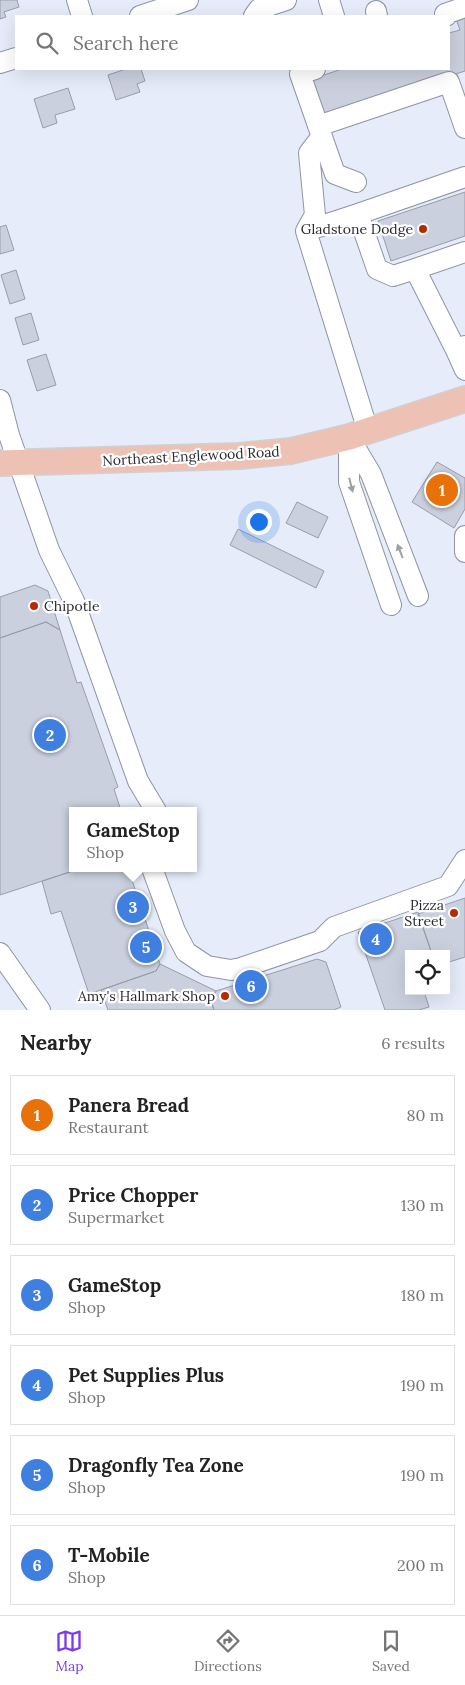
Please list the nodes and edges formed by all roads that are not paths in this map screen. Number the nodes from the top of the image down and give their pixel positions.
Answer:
1 (77, 0) edge
2 (188, 0) edge
3 (286, 0) edge
4 (329, 0) edge
5 (465, 7) edge
6 (82, 15) edge
7 (143, 15) edge
8 (255, 15) edge
9 (334, 15) edge
10 (446, 15) edge
11 (15, 58) edge
12 (0, 63) edge
13 (312, 70) edge
14 (460, 96) edge
15 (465, 128) edge
16 (320, 131) junction
17 (465, 177) edge
18 (356, 182) dead end
19 (358, 214) junction
20 (306, 230) junction
21 (465, 252) edge
22 (415, 269) junction
23 (460, 348) edge
24 (465, 370) edge
25 (465, 399) edge
26 (0, 400) edge
27 (358, 434) junction
28 (10, 463) edge
29 (465, 536) edge
30 (465, 552) edge
31 (418, 596) dead end
32 (391, 605) dead end
33 (154, 807) edge
34 (465, 860) edge
35 (153, 872) edge
36 (0, 953) edge
37 (40, 1010) edge

1 - 6 street
2 - 7 street
3 - 8 street
4 - 9 street
5 - 10 street
11 - 12 street
13 - 16 street
14 - 15 street
14 - 16 street
16 - 18 street
16 - 20 street
17 - 19 street
19 - 20 street
19 - 22 street
20 - 27 street
21 - 22 street
22 - 23 street
23 - 24 street
25 - 27 main road, Northeast Englewood Road
26 - 28 street
27 - 28 main road, Northeast Englewood Road
31 -> 27 street
27 -> 32 street
28 - 33 street
29 - 30 street
34 - 35 street
36 - 37 street

